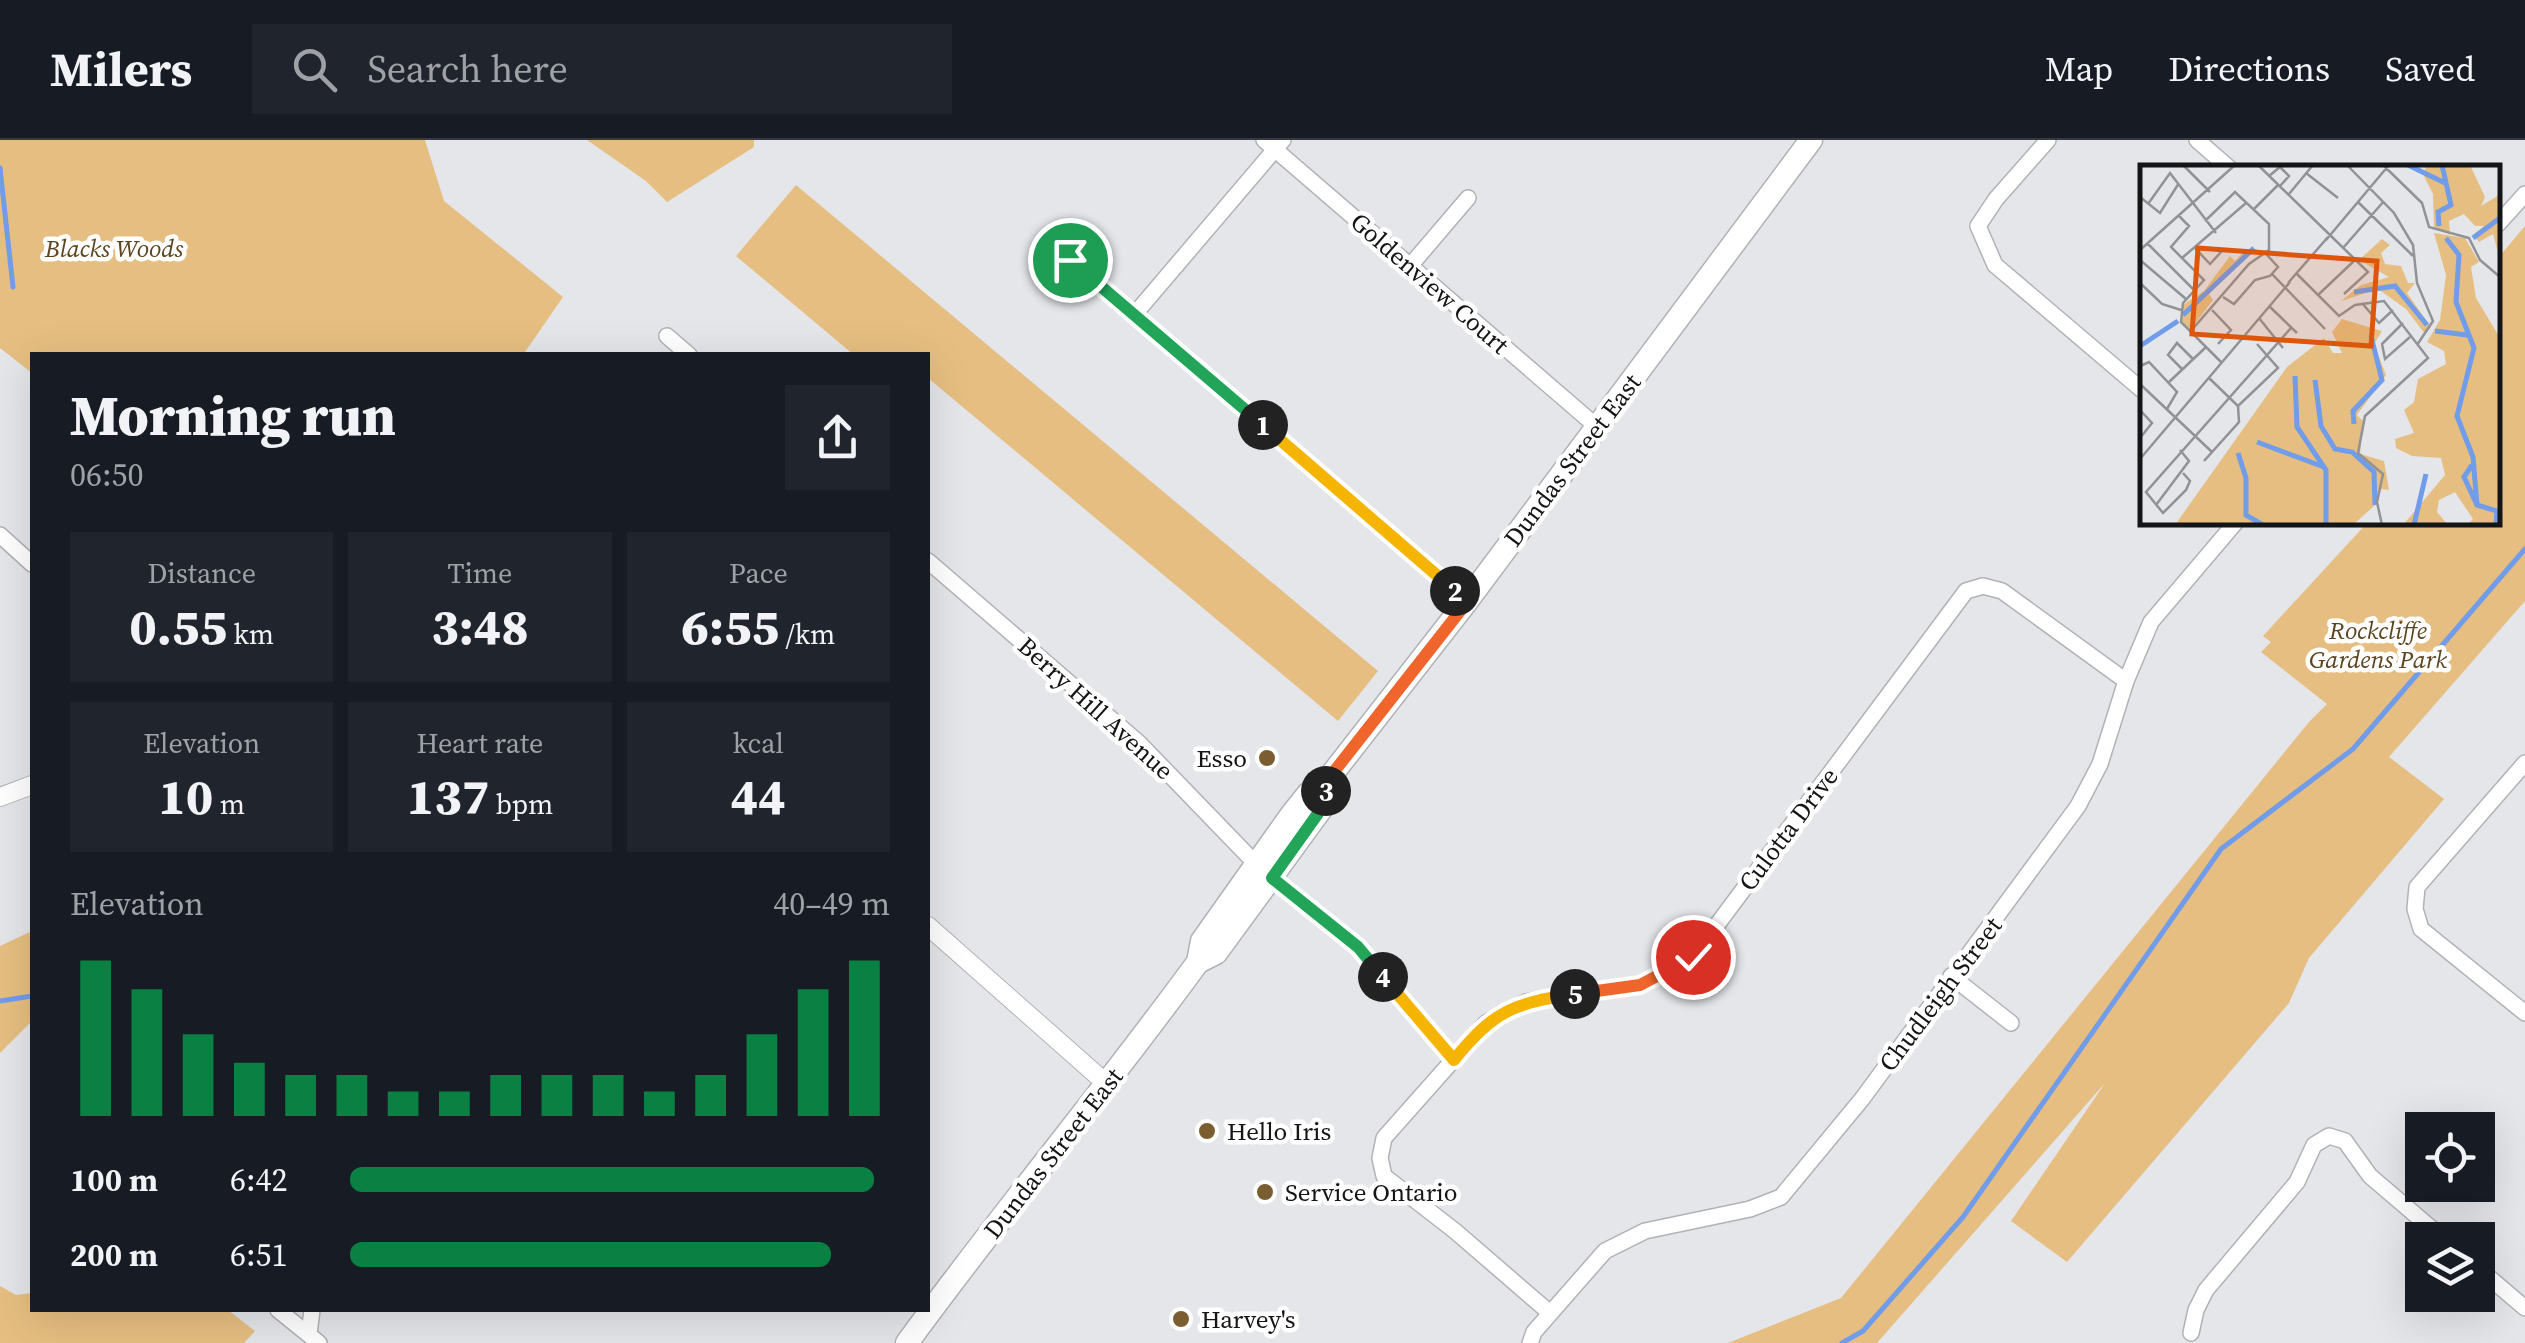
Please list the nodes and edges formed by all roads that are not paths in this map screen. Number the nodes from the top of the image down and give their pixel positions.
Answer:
1 (1811, 140) edge
2 (2048, 140) edge
3 (2197, 140) edge
4 (1274, 143) edge
5 (2225, 165) edge
6 (2525, 194) edge
7 (1468, 198) dead end
8 (2500, 222) edge
9 (1044, 244) dead end
10 (1410, 266) junction
11 (1134, 314) junction
12 (667, 336) dead end
13 (686, 352) edge
14 (2140, 388) edge
15 (1596, 426) junction
16 (2233, 525) edge
17 (0, 536) edge
18 (30, 562) edge
19 (930, 563) edge
20 (1468, 601) junction
21 (2126, 682) junction
22 (2525, 762) edge
23 (30, 786) edge
24 (0, 797) edge
25 (1264, 871) junction
26 (930, 928) edge
27 (1950, 976) junction
28 (2525, 1014) edge
29 (2011, 1023) dead end
30 (1454, 1060) junction
31 (1108, 1085) junction
32 (2424, 1222) edge
33 (2495, 1282) edge
34 (2525, 1308) edge
35 (281, 1312) edge
36 (312, 1312) edge
37 (1550, 1313) junction
38 (2191, 1333) dead end
39 (314, 1338) edge
40 (907, 1343) edge
41 (1530, 1343) edge

1 - 15 main road, Dundas Street East
2 - 14 street
3 - 5 street
4 - 10 street, Goldenview Court
4 - 11 street
6 - 8 street
7 - 10 street
9 - 11 street
10 - 15 street, Goldenview Court
11 - 20 street
12 - 13 street
15 - 20 main road, Dundas Street East
16 - 21 street, Chudleigh Street
17 - 18 street
19 - 25 street, Berry Hill Avenue
20 - 25 main road, Dundas Street East
21 - 27 street, Chudleigh Street
21 - 30 street, Culotta Drive
22 - 28 street
23 - 24 street
25 - 30 street, Berry Hill Avenue
25 - 31 main road, Dundas Street East
26 - 31 street
27 - 29 street
27 - 37 street, Chudleigh Street
30 - 37 street, Culotta Drive
31 - 40 main road, Dundas Street East
32 - 38 street
33 - 34 street
35 - 39 street
36 - 39 street
37 - 41 street, Chudleigh Street

